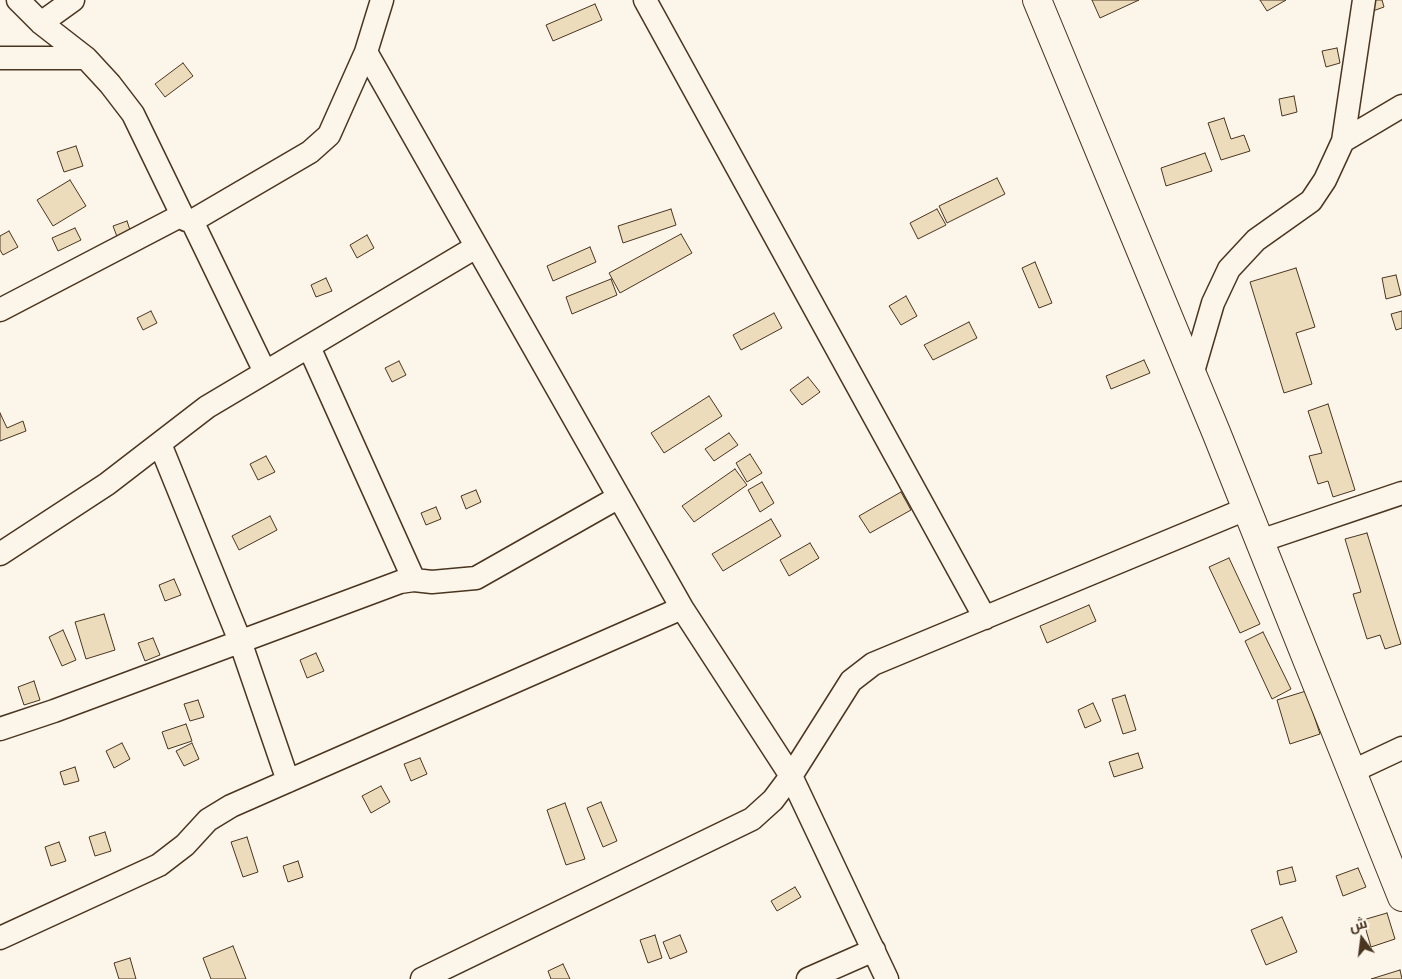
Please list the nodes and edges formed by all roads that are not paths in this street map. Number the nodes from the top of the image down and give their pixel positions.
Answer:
1 (18, 0) edge
2 (73, 0) edge
3 (382, 0) edge
4 (645, 0) edge
5 (1037, 0) edge
6 (1364, 0) edge
7 (41, 23) junction
8 (366, 52) junction
9 (0, 58) edge
10 (86, 58) junction
11 (1402, 106) edge
12 (1343, 141) junction
13 (187, 218) junction
14 (476, 246) junction
15 (0, 310) edge
16 (309, 346) junction
17 (265, 372) junction
18 (1192, 375) junction
19 (160, 444) junction
20 (1402, 493) edge
21 (619, 497) junction
22 (1246, 509) junction
23 (1260, 541) junction
24 (0, 554) edge
25 (414, 580) junction
26 (682, 608) junction
27 (985, 618) junction
28 (240, 641) junction
29 (0, 728) edge
30 (1402, 748) edge
31 (1353, 771) junction
32 (791, 776) junction
33 (288, 781) junction
34 (1402, 897) edge
35 (0, 938) edge
36 (874, 950) junction
37 (422, 979) edge
38 (808, 979) edge
39 (888, 979) edge

1 - 7 street
2 - 7 street
3 - 8 street
4 - 27 street
5 - 18 street
6 - 12 street
7 - 10 street
8 - 13 street
8 - 14 street
9 - 10 street
10 - 13 street
11 - 12 street
12 - 18 street
13 - 15 street
13 - 17 street
14 - 16 street
14 - 21 street
16 - 17 street
16 - 25 street
17 - 19 street
18 - 22 street
19 - 24 street
19 - 28 street
20 - 23 street
21 - 25 street
21 - 26 street
22 - 23 street
22 - 27 street
23 - 31 street
25 - 28 street
26 - 32 street
26 - 33 street
27 - 32 street
28 - 29 street
28 - 33 street
30 - 31 street
31 - 34 street
32 - 36 street
32 - 37 street
33 - 35 street
36 - 38 street
36 - 39 street

